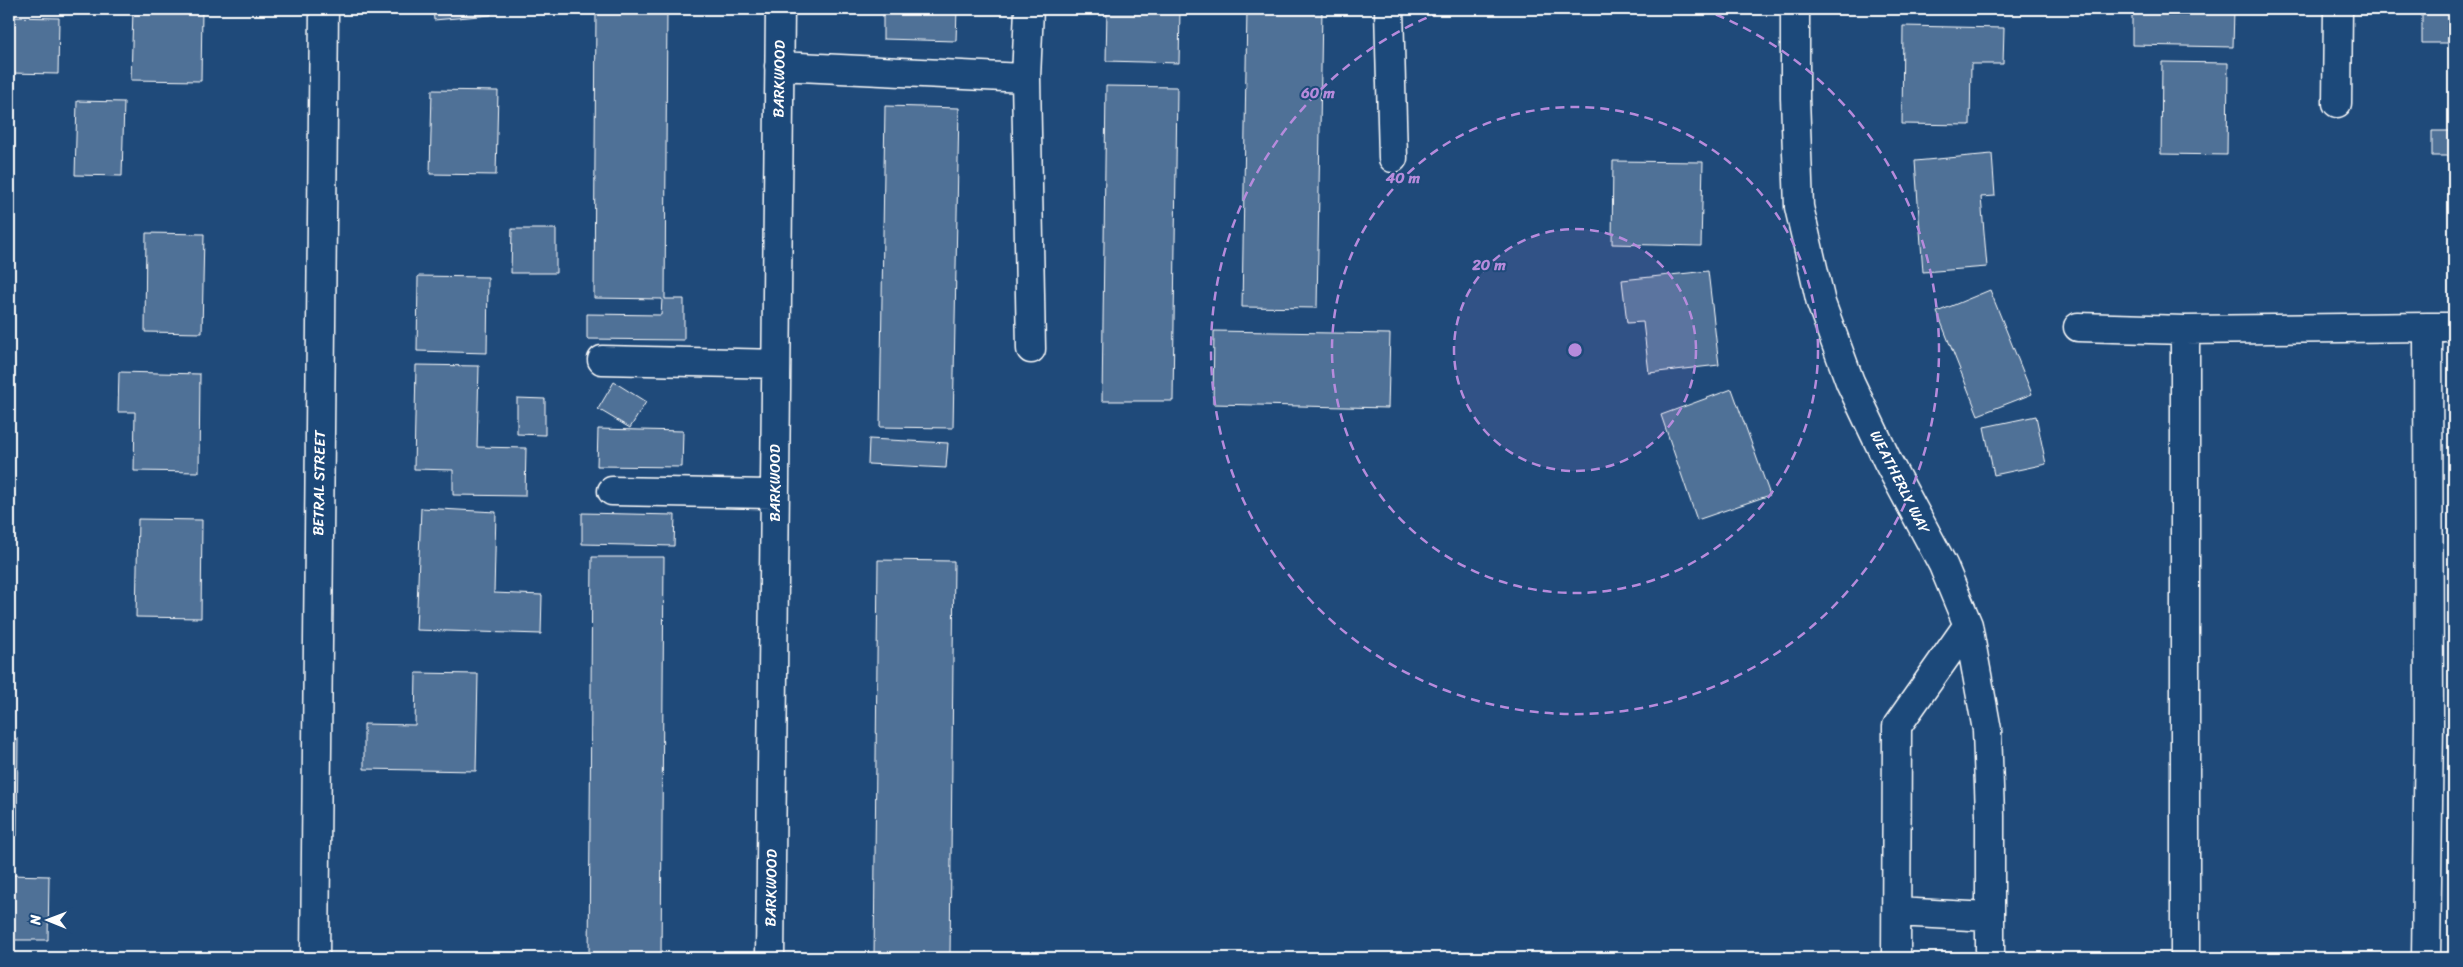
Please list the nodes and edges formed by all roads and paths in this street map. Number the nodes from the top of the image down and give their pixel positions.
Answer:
1 (324, 9) edge
2 (780, 9) edge
3 (1028, 9) edge
4 (1389, 9) edge
5 (1795, 9) edge
6 (2338, 9) edge
7 (779, 66) junction
8 (1026, 78) junction
9 (2337, 103) dead end
10 (1393, 158) dead end
11 (2078, 327) dead end
12 (2441, 327) edge
13 (2185, 330) junction
14 (1031, 349) dead end
15 (602, 360) dead end
16 (776, 364) junction
17 (612, 491) dead end
18 (775, 494) junction
19 (1968, 624) junction
20 (1897, 912) junction
21 (1989, 917) junction
22 (315, 958) edge
23 (770, 958) edge
24 (1896, 958) edge
25 (1990, 958) edge
26 (2185, 958) edge
27 (2426, 958) edge

1 - 22 street, BETRAL STREET
2 - 7 street, BARKWOOD
3 - 8 street
4 - 10 street
5 - 19 street, WEATHERLY WAY
6 - 9 street
7 - 8 street
7 - 16 street, BARKWOOD
8 - 14 street
11 - 13 street
12 - 13 street
12 - 27 street
13 - 26 street
15 - 16 street
16 - 18 street, BARKWOOD
17 - 18 street
18 - 23 street, BARKWOOD
19 - 20 street
19 - 21 street, WEATHERLY WAY
20 - 21 street
20 - 24 street
21 - 25 street, WEATHERLY WAY

